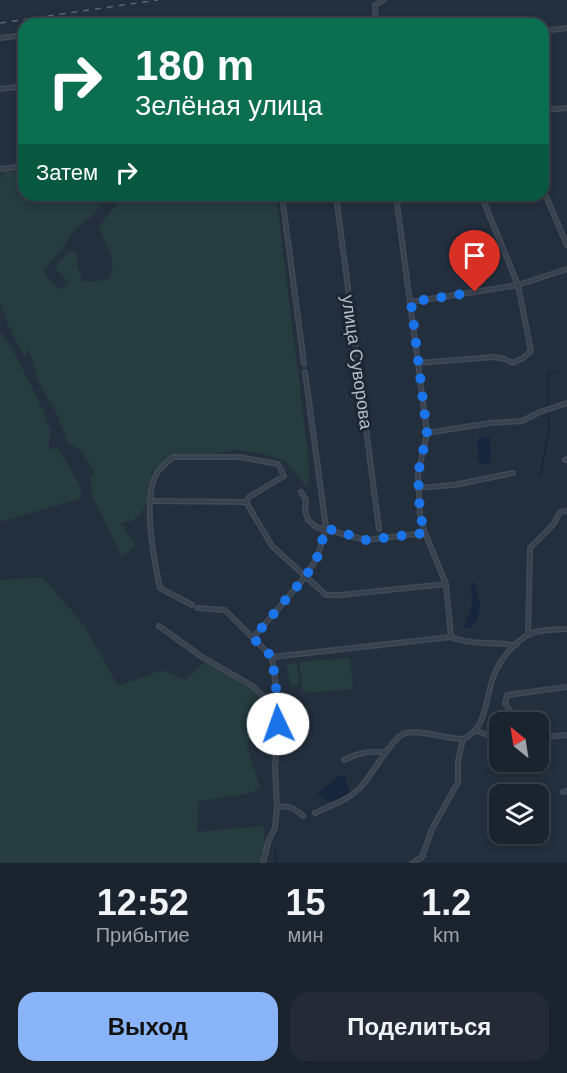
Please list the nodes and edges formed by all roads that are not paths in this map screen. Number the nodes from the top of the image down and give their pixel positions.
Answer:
1 (384, 0) edge
2 (376, 18) edge
3 (567, 28) edge
4 (549, 30) edge
5 (18, 36) edge
6 (0, 38) edge
7 (18, 87) edge
8 (0, 89) edge
9 (567, 108) edge
10 (549, 110) edge
11 (18, 167) edge
12 (0, 169) edge
13 (283, 201) edge
14 (337, 201) edge
15 (397, 201) edge
16 (483, 201) edge
17 (548, 201) edge
18 (567, 245) edge
19 (567, 269) edge
20 (518, 285) junction
21 (411, 302) junction
22 (418, 363) junction
23 (304, 364) dead end
24 (305, 372) dead end
25 (567, 403) edge
26 (427, 433) junction
27 (513, 473) dead end
28 (418, 488) junction
29 (301, 492) dead end
30 (149, 501) junction
31 (246, 502) junction
32 (567, 510) edge
33 (326, 528) junction
34 (379, 529) dead end
35 (425, 533) junction
36 (306, 576) junction
37 (446, 584) junction
38 (192, 605) dead end
39 (198, 608) dead end
40 (159, 626) dead end
41 (567, 629) edge
42 (528, 635) junction
43 (253, 638) junction
44 (451, 638) junction
45 (516, 645) junction
46 (272, 657) junction
47 (567, 687) edge
48 (278, 698) junction
49 (511, 712) edge
50 (477, 731) junction
51 (567, 735) edge
52 (489, 736) edge
53 (549, 737) edge
54 (463, 739) junction
55 (386, 753) junction
56 (345, 760) dead end
57 (277, 807) junction
58 (315, 813) dead end
59 (303, 816) dead end
60 (263, 863) edge
61 (412, 863) edge

1 - 2 street
3 - 4 street
5 - 6 street
7 - 8 street
9 - 10 street
11 - 12 street
13 - 23 street
14 - 34 street, улица Суворова
15 - 21 street
16 - 20 street
17 - 18 street
19 - 20 street
20 - 21 street
20 - 22 street
21 - 22 street
22 - 26 street
24 - 33 street
25 - 26 street
26 - 28 street
27 - 28 street
28 - 35 street
29 - 33 street
30 - 31 street
30 - 31 street
30 - 38 street
31 - 36 street
32 - 42 street
33 - 35 street
33 - 36 street
35 - 37 street
36 - 37 street
36 - 43 street
37 - 44 street
39 - 43 street
40 - 48 street
41 - 42 street
42 - 45 street
43 - 46 street
44 - 45 street
44 - 46 street
45 - 50 street
46 - 48 street
47 - 49 street
48 - 57 street
50 - 52 street
50 - 54 street
51 - 53 street
54 - 55 street
54 - 61 street
55 - 56 street
55 - 58 street
57 - 59 street
57 - 60 street

